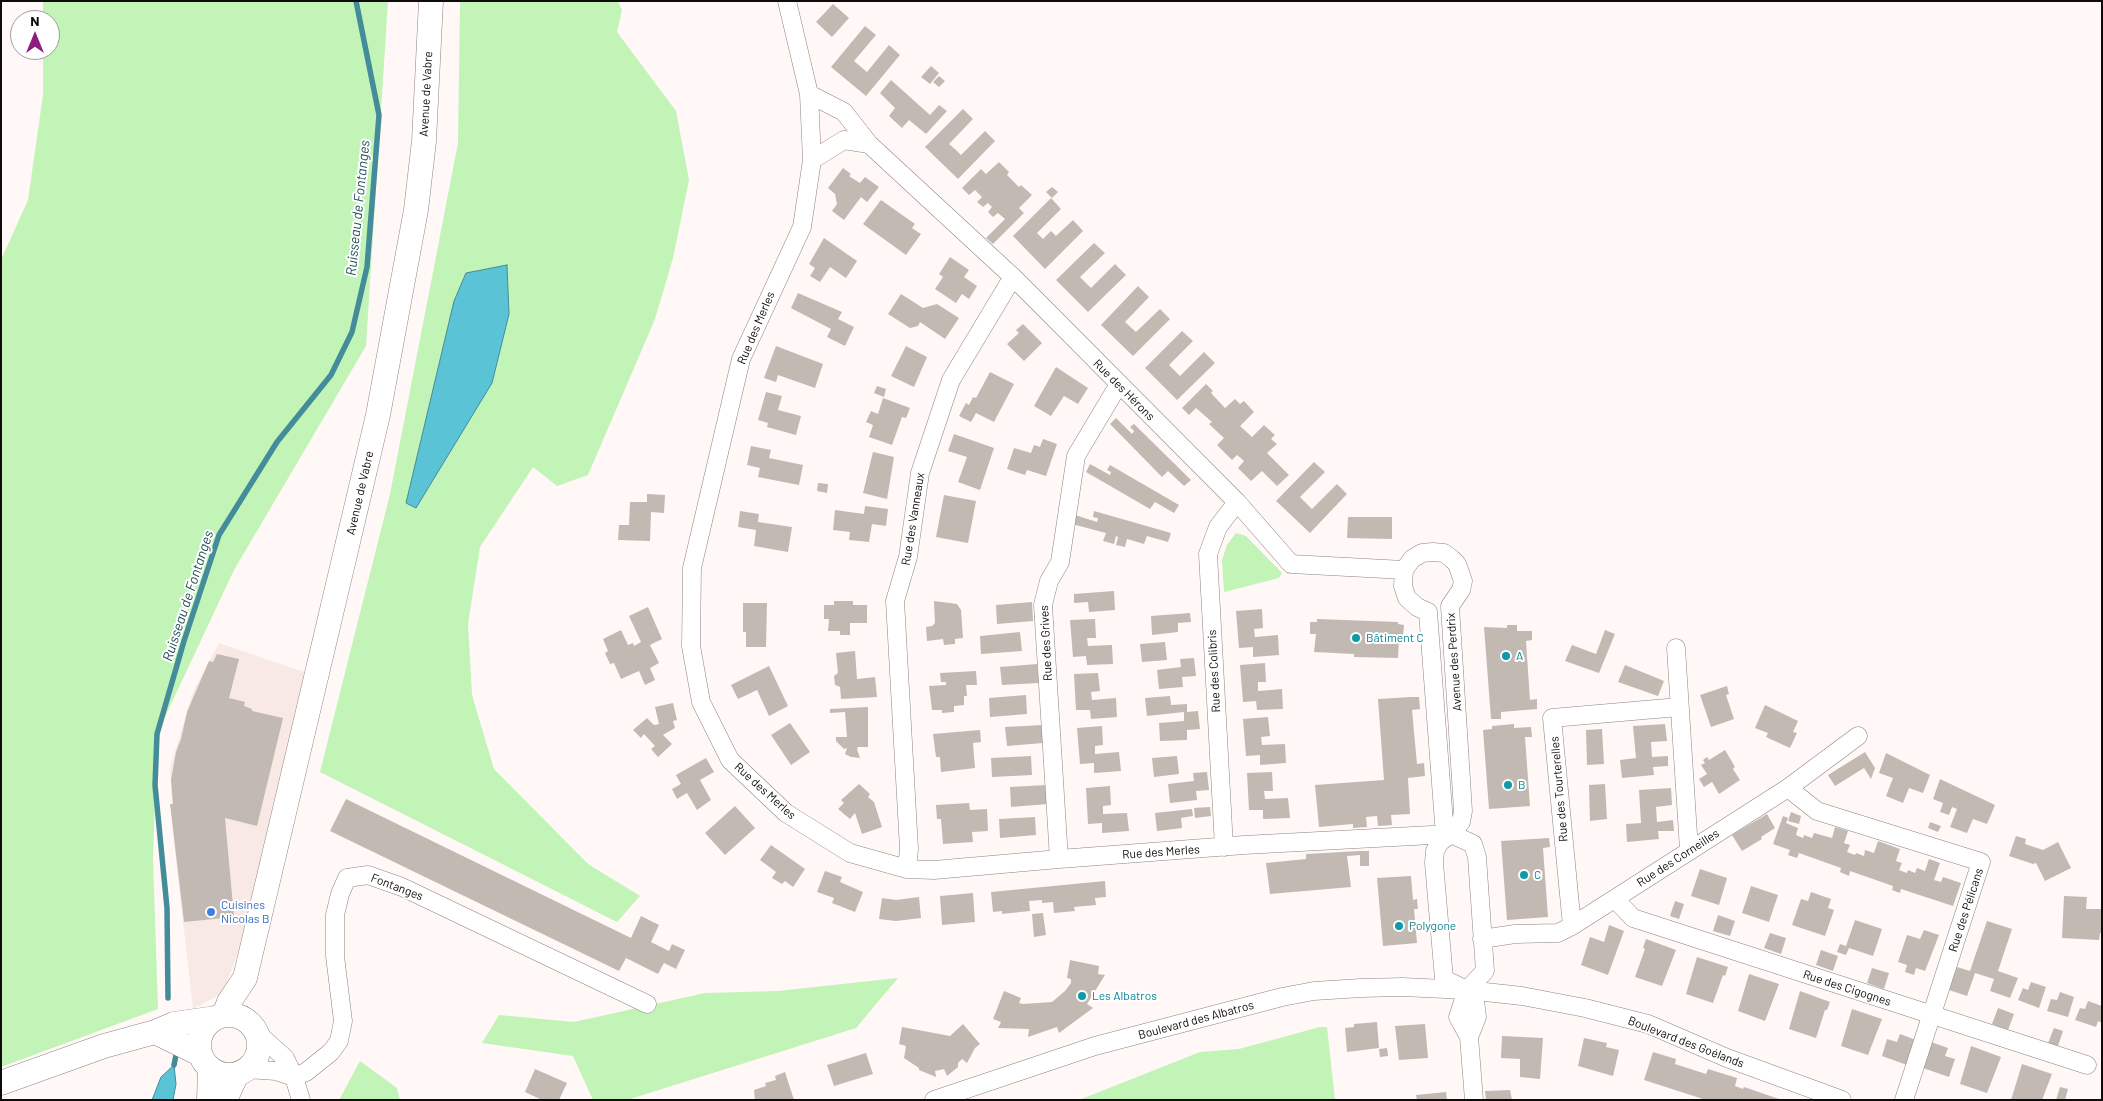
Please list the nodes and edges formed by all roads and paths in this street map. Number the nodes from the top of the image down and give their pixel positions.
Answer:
1 (431, 1) edge
2 (786, 1) edge
3 (809, 94) junction
4 (869, 144) junction
5 (812, 160) junction
6 (1014, 278) junction
7 (1119, 384) junction
8 (1237, 502) junction
9 (1404, 570) junction
10 (1676, 648) dead end
11 (1679, 707) junction
12 (1858, 736) dead end
13 (1788, 788) junction
14 (1451, 834) junction
15 (1224, 848) junction
16 (1690, 850) junction
17 (1059, 859) junction
18 (907, 869) junction
19 (1615, 899) junction
20 (1572, 926) junction
21 (1482, 939) junction
22 (245, 978) junction
23 (1467, 990) junction
24 (647, 1004) dead end
25 (220, 1016) junction
26 (1932, 1016) junction
27 (254, 1028) junction
28 (155, 1032) junction
29 (205, 1061) junction
30 (2087, 1065) dead end
31 (242, 1072) junction
32 (294, 1078) junction
33 (1, 1083) edge
34 (209, 1100) edge
35 (225, 1100) edge
36 (301, 1100) edge
37 (934, 1100) edge
38 (1474, 1100) edge
39 (1842, 1100) edge
40 (1904, 1100) edge

1 - 22 main road, Avenue de Vabre
2 - 3 street
3 - 4 street, Rue des Hérons
3 - 5 street
4 - 5 street
4 - 6 street, Rue des Hérons
5 - 18 street, Rue des Merles
6 - 7 street, Rue des Hérons
6 - 18 street, Rue des Vanneaux
7 - 8 street, Rue des Hérons
7 - 17 street, Rue des Grives
8 - 9 street, Rue des Hérons
8 - 15 street, Rue des Colibris
9 - 14 street, Avenue des Perdrix
9 - 14 street, Avenue des Perdrix
10 - 11 street
11 - 16 street
11 - 20 street, Rue des Tourterelles
12 - 13 street, Rue des Corneilles
13 - 16 street, Rue des Corneilles
13 - 26 street, Rue des Pélicans
14 - 15 street, Rue des Merles
14 - 21 street
14 - 23 street, Avenue des Perdrix
15 - 17 street, Rue des Merles
16 - 19 street, Rue des Corneilles
17 - 18 street, Rue des Merles
19 - 20 street, Rue des Corneilles
19 - 26 street, Rue des Cigognes
20 - 21 street, Rue des Corneilles
21 - 23 street
22 - 25 main road, Avenue de Vabre
22 - 27 main road, Avenue de Vabre
23 - 37 street, Boulevard des Albatros
23 - 38 street
23 - 39 street, Boulevard des Goélands
24 - 32 street, Fontanges
25 - 27 main road
25 - 28 main road
25 - 29 main road
26 - 30 street, Rue des Cigognes
26 - 40 street, Rue des Pélicans
27 - 31 main road
27 - 32 street
28 - 29 main road
28 - 33 main road
29 - 31 main road
29 - 34 main road
31 - 32 street
31 - 35 main road
32 - 36 street

